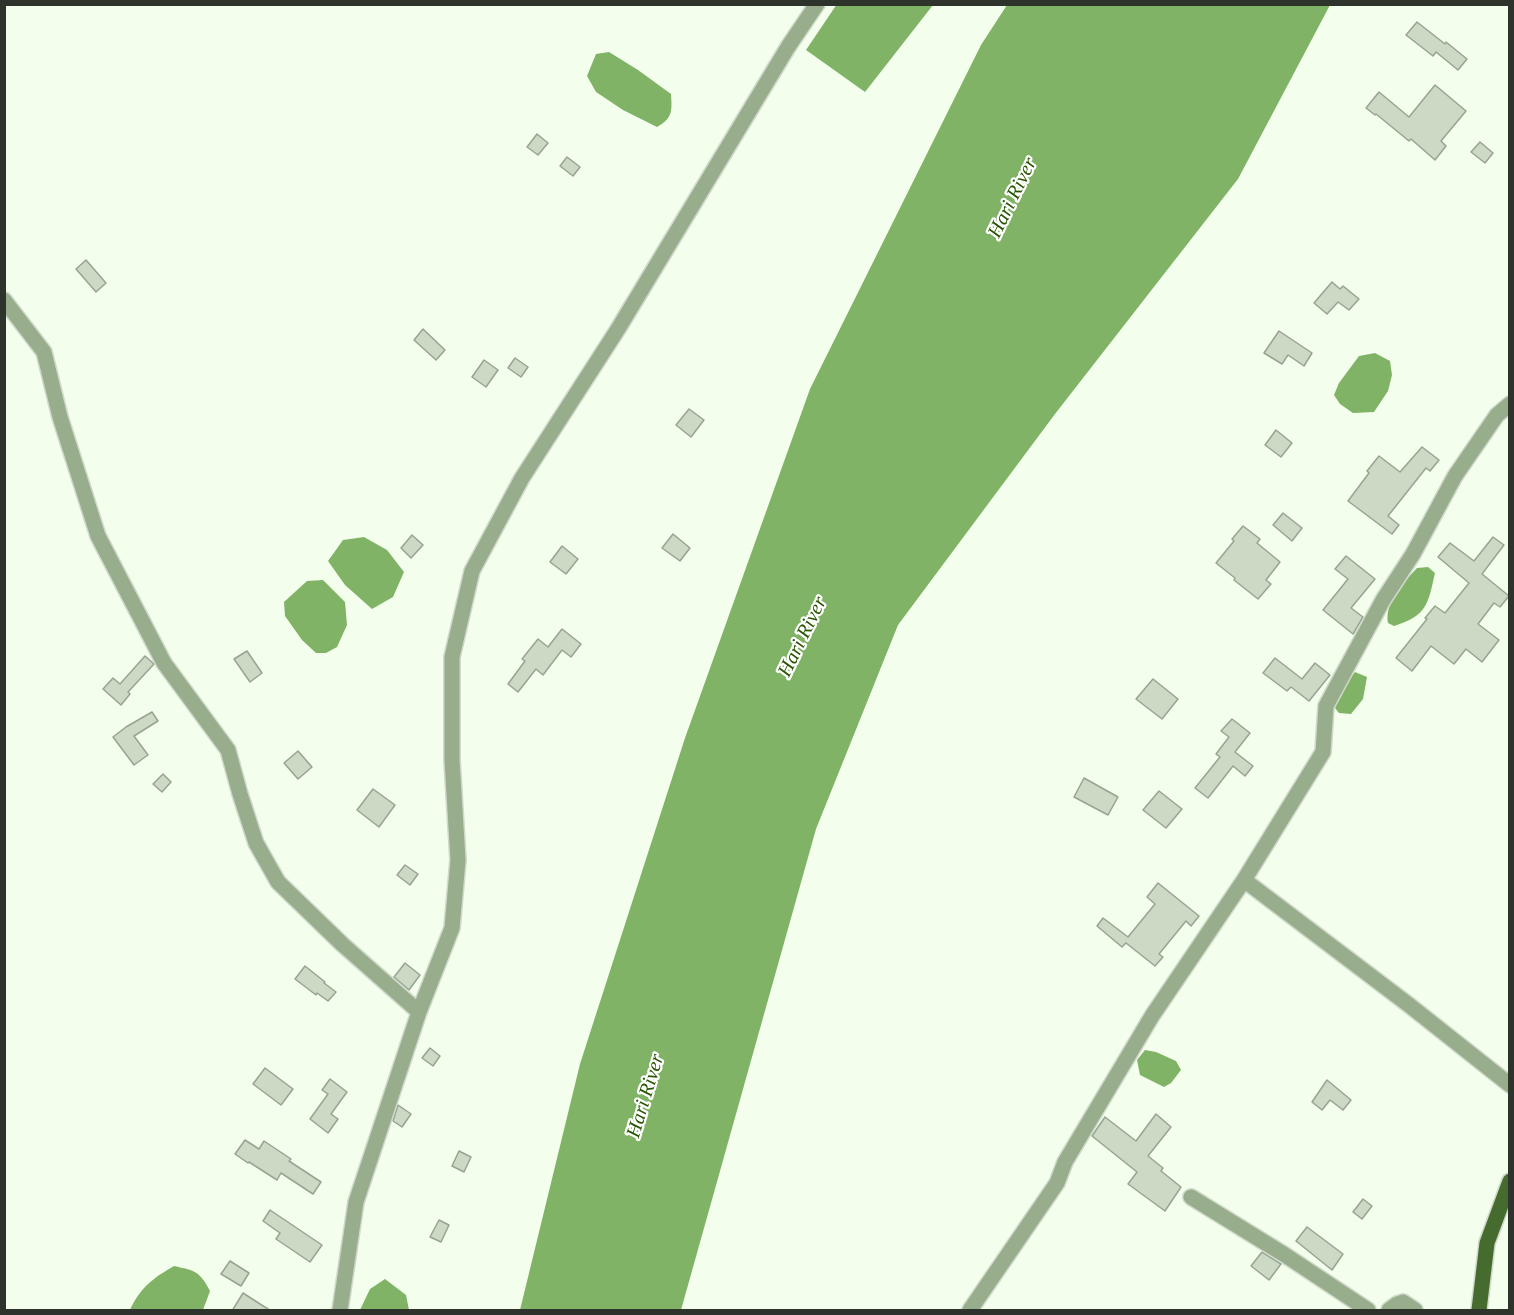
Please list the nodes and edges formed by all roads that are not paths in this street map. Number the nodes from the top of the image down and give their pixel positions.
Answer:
1 (817, 4) edge
2 (4, 300) edge
3 (1509, 404) edge
4 (1244, 880) junction
5 (418, 1012) junction
6 (1509, 1085) edge
7 (1509, 1182) edge
8 (1191, 1197) dead end
9 (340, 1311) edge
10 (970, 1311) edge
11 (1368, 1311) edge
12 (1389, 1311) edge
13 (1415, 1311) edge
14 (1479, 1311) edge

1 - 5 street
2 - 5 street
3 - 4 street
4 - 6 street
4 - 10 street
5 - 9 street
7 - 14 main road
8 - 11 street
12 - 13 street

